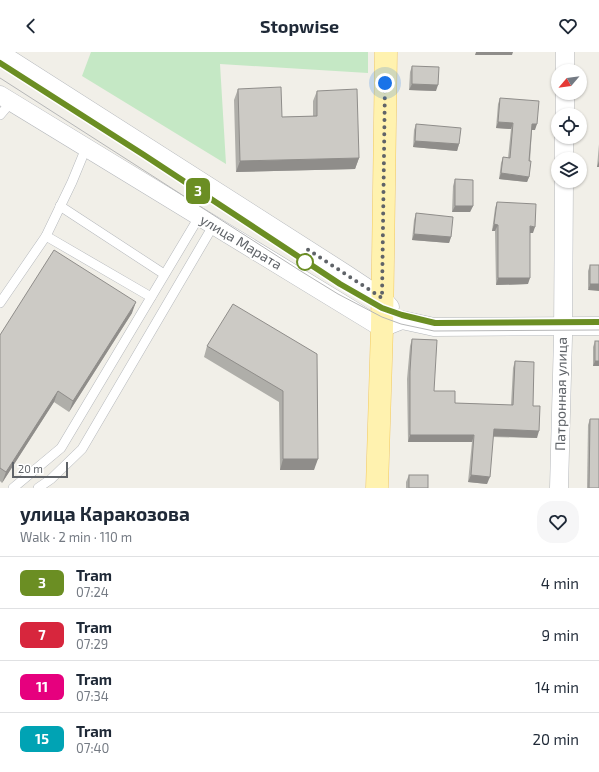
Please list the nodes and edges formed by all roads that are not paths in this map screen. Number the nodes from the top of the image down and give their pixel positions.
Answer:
1 (386, 52) edge
2 (566, 52) edge
3 (0, 54) edge
4 (565, 64) edge
5 (4, 104) edge
6 (86, 148) junction
7 (564, 188) edge
8 (60, 206) junction
9 (206, 221) junction
10 (46, 236) junction
11 (164, 274) junction
12 (151, 297) junction
13 (382, 298) junction
14 (0, 303) edge
15 (402, 320) junction
16 (562, 326) junction
17 (599, 326) edge
18 (382, 328) junction
19 (13, 488) edge
20 (38, 488) edge
21 (377, 488) edge
22 (559, 488) edge

1 - 13 main road
2 - 4 street
3 - 13 street, улица Марата
5 - 6 street, улица Марата
6 - 8 lane
6 - 9 street, улица Марата
7 - 16 street, Патронная улица
8 - 10 lane
8 - 11 lane
9 - 11 lane
9 - 18 street, улица Марата
9 - 20 lane
10 - 12 lane
10 - 14 lane
11 - 12 lane
12 - 19 lane
13 - 15 street, улица Марата
13 - 18 main road
15 - 16 street
15 - 18 street
16 - 17 street
16 - 22 street, Патронная улица
18 - 21 main road

